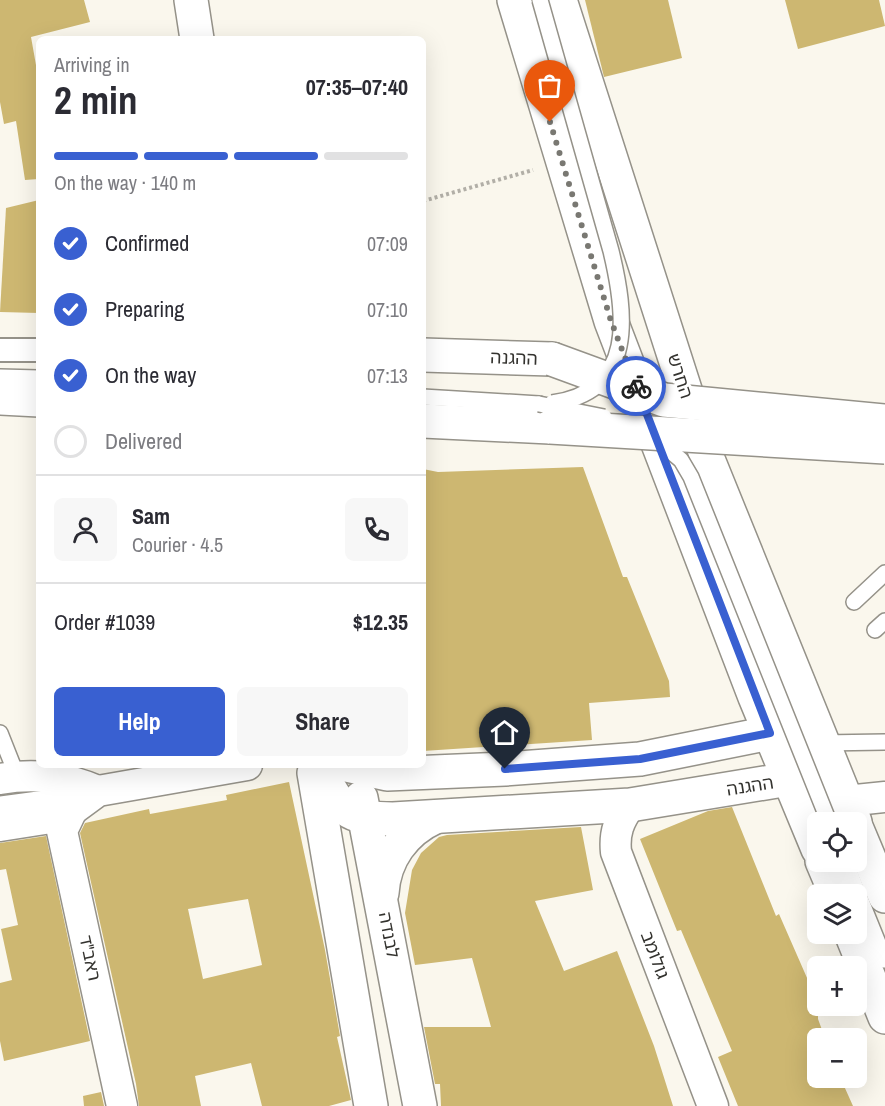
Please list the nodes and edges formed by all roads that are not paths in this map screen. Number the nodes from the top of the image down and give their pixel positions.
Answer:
1 (191, 0) edge
2 (514, 0) edge
3 (540, 0) edge
4 (560, 0) edge
5 (197, 36) edge
6 (0, 350) edge
7 (36, 350) edge
8 (426, 356) edge
9 (0, 376) edge
10 (36, 378) edge
11 (426, 397) edge
12 (0, 398) edge
13 (36, 400) edge
14 (544, 416) junction
15 (426, 421) edge
16 (885, 421) edge
17 (885, 447) edge
18 (885, 573) edge
19 (854, 602) dead end
20 (0, 733) edge
21 (770, 733) junction
22 (885, 742) edge
23 (822, 744) junction
24 (230, 768) edge
25 (315, 768) edge
26 (317, 768) edge
27 (353, 768) edge
28 (361, 768) edge
29 (9, 777) edge
30 (789, 779) junction
31 (98, 791) junction
32 (885, 797) edge
33 (0, 804) edge
34 (630, 805) junction
35 (71, 812) junction
36 (844, 812) edge
37 (845, 812) edge
38 (858, 812) edge
39 (435, 817) junction
40 (366, 819) junction
41 (807, 822) edge
42 (0, 826) edge
43 (867, 859) edge
44 (885, 896) edge
45 (381, 898) junction
46 (867, 940) edge
47 (866, 944) edge
48 (885, 960) edge
49 (885, 1017) edge
50 (122, 1106) edge
51 (371, 1106) edge
52 (420, 1106) edge
53 (713, 1106) edge

1 - 5 street
2 - 21 street
3 - 14 lane, bridge
4 - 23 street, החרש
6 - 7 street
8 - 16 street, ההגנה, bridge
9 - 10 lane
11 - 14 lane
12 - 13 street
14 - 15 street
14 - 17 street, bridge
14 - 36 lane, bridge
18 - 19 lane
20 - 29 lane
21 - 23 street
21 - 28 street
21 - 30 street
22 - 23 lane
23 - 30 street, ההגנה
23 - 37 street, החרש
24 - 31 street
25 - 51 street
26 - 40 street
27 - 40 street, לבנדה
29 - 31 street
30 - 34 street, ההגנה
30 - 41 street
31 - 33 lane
31 - 35 street
32 - 38 street
34 - 39 street, ההגנה
34 - 53 street, גולומב
35 - 42 street
35 - 50 street, ראב"ד
39 - 40 street, ההגנה
39 - 45 street
40 - 45 street, לבנדה
43 - 44 street, החרש
45 - 52 street, לבנדה
46 - 48 lane
47 - 49 street

